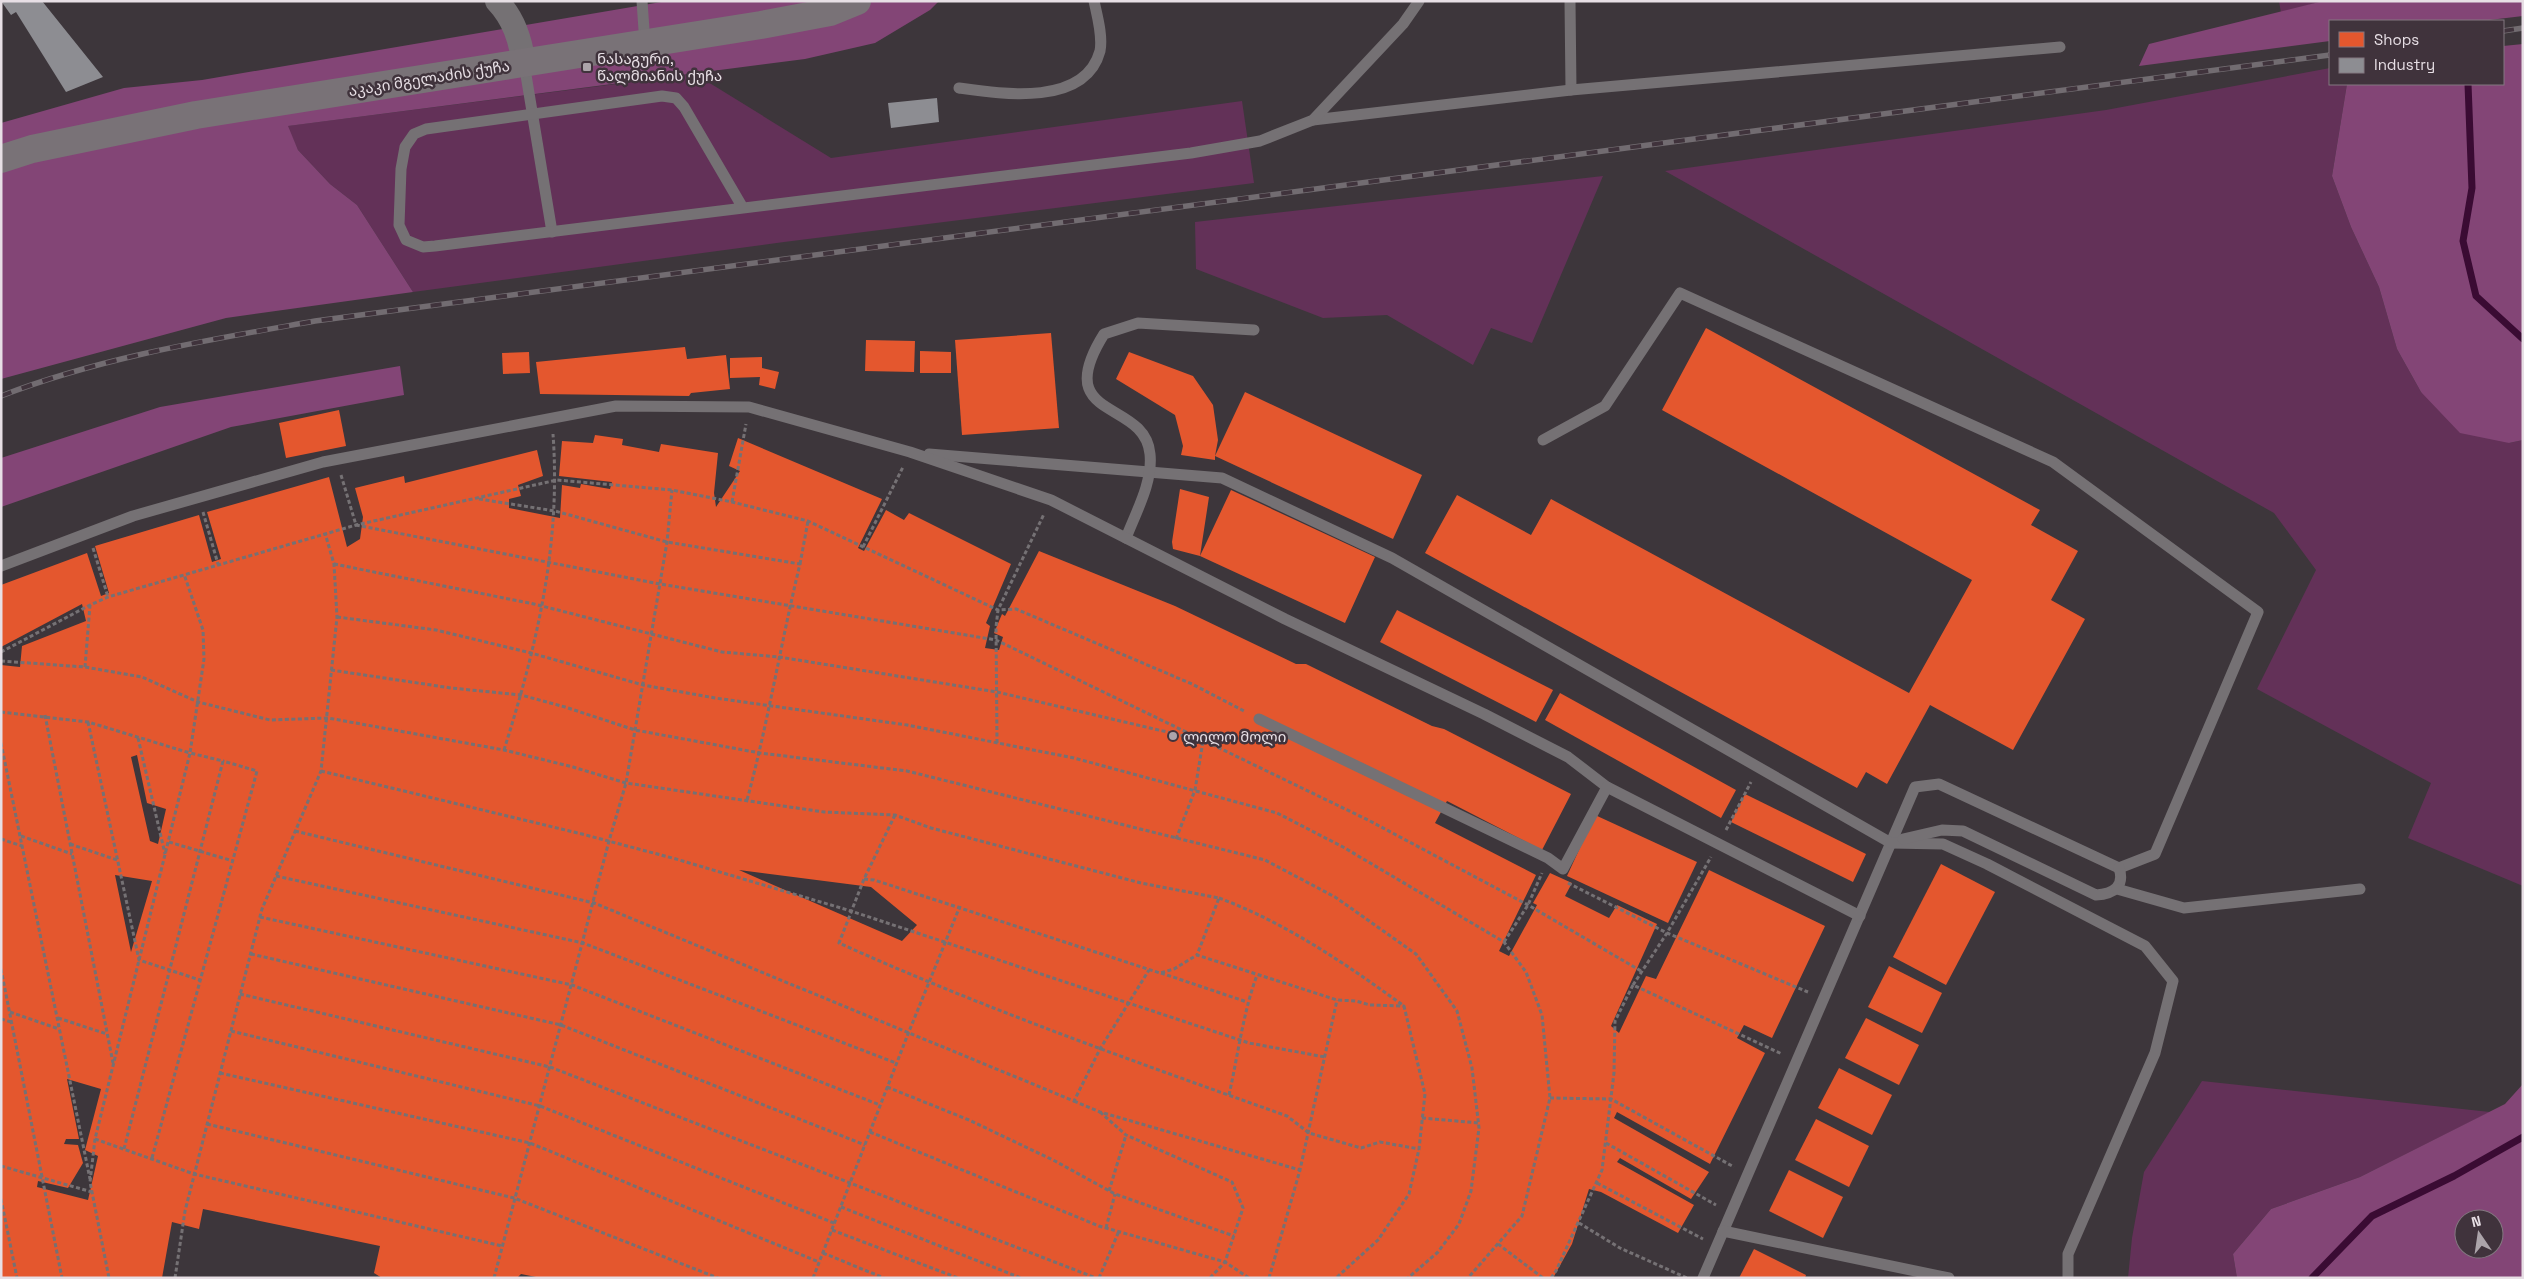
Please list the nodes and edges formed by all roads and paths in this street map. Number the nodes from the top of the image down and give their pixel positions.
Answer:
1 (497, 1) edge
2 (642, 1) edge
3 (857, 1) edge
4 (1094, 1) edge
5 (1419, 1) edge
6 (1570, 1) edge
7 (645, 44) junction
8 (2060, 47) dead end
9 (524, 63) junction
10 (959, 88) dead end
11 (1571, 90) junction
12 (533, 114) junction
13 (1313, 120) junction
14 (1, 159) edge
15 (743, 208) junction
16 (552, 232) junction
17 (1254, 330) dead end
18 (749, 407) junction
19 (552, 418) junction
20 (1543, 440) dead end
21 (910, 452) junction
22 (337, 459) junction
23 (1150, 472) junction
24 (557, 480) junction
25 (672, 490) junction
26 (199, 498) junction
27 (476, 498) junction
28 (1050, 500) junction
29 (732, 502) junction
30 (555, 511) junction
31 (808, 521) junction
32 (356, 525) junction
33 (88, 533) junction
34 (325, 533) junction
35 (1126, 538) junction
36 (667, 542) junction
37 (863, 547) junction
38 (549, 562) junction
39 (218, 564) junction
40 (334, 564) junction
41 (800, 564) junction
42 (1, 566) edge
43 (184, 574) junction
44 (660, 584) junction
45 (108, 598) junction
46 (90, 605) junction
47 (790, 606) junction
48 (543, 607) junction
49 (998, 610) junction
50 (337, 617) junction
51 (651, 635) junction
52 (996, 640) junction
53 (1, 652) edge
54 (531, 653) junction
55 (779, 656) junction
56 (1, 661) edge
57 (85, 667) junction
58 (331, 670) junction
59 (643, 685) junction
60 (997, 692) junction
61 (521, 695) junction
62 (198, 702) junction
63 (768, 704) junction
64 (1, 712) edge
65 (45, 715) junction
66 (328, 718) junction
67 (1260, 719) joint
68 (88, 722) junction
69 (635, 730) junction
70 (138, 738) junction
71 (1204, 741) junction
72 (998, 742) junction
73 (1, 743) edge
74 (504, 750) junction
75 (760, 753) junction
76 (190, 754) junction
77 (223, 762) junction
78 (1759, 767) junction
79 (321, 771) junction
80 (626, 783) junction
81 (1607, 787) junction
82 (1195, 790) junction
83 (746, 800) junction
84 (895, 815) junction
85 (295, 831) junction
86 (20, 836) junction
87 (1, 839) edge
88 (1176, 839) junction
89 (609, 841) junction
90 (169, 842) junction
91 (1891, 843) junction
92 (70, 844) junction
93 (1718, 844) junction
94 (22, 846) junction
95 (200, 853) junction
96 (72, 854) junction
97 (165, 855) junction
98 (1548, 858) junction
99 (118, 860) junction
100 (233, 861) junction
101 (2119, 868) junction
102 (1563, 869) junction
103 (276, 876) junction
104 (864, 879) junction
105 (2117, 889) junction
106 (2360, 889) dead end
107 (1219, 898) junction
108 (594, 904) junction
109 (960, 906) junction
110 (1528, 906) junction
111 (851, 910) junction
112 (1860, 916) junction
113 (260, 917) junction
114 (1667, 933) junction
115 (946, 942) junction
116 (1504, 942) junction
117 (583, 943) junction
118 (251, 954) junction
119 (1197, 955) junction
120 (139, 960) junction
121 (1, 969) edge
122 (170, 970) junction
123 (1149, 970) junction
124 (1641, 971) junction
125 (1160, 973) junction
126 (1257, 975) junction
127 (200, 980) junction
128 (929, 983) junction
129 (572, 985) junction
130 (1633, 985) junction
131 (240, 994) junction
132 (1824, 999) junction
133 (1337, 1000) junction
134 (1128, 1002) junction
135 (1247, 1002) junction
136 (1404, 1006) junction
137 (10, 1012) junction
138 (57, 1018) junction
139 (1, 1019) edge
140 (11, 1022) junction
141 (561, 1025) junction
142 (59, 1029) junction
143 (231, 1032) junction
144 (107, 1034) junction
145 (908, 1034) junction
146 (1242, 1040) junction
147 (1100, 1049) junction
148 (1325, 1058) junction
149 (1796, 1060) junction
150 (896, 1063) junction
151 (113, 1065) junction
152 (550, 1067) junction
153 (220, 1073) junction
154 (887, 1087) junction
155 (1229, 1095) junction
156 (1550, 1098) junction
157 (1611, 1099) junction
158 (1074, 1101) junction
159 (880, 1104) junction
160 (540, 1106) junction
161 (1100, 1112) junction
162 (1422, 1118) junction
163 (1479, 1123) junction
164 (207, 1124) junction
165 (870, 1132) junction
166 (1309, 1133) junction
167 (1126, 1135) junction
168 (95, 1139) junction
169 (530, 1143) junction
170 (1606, 1143) junction
171 (865, 1145) junction
172 (124, 1149) junction
173 (1419, 1150) junction
174 (152, 1158) junction
175 (1, 1166) edge
176 (1300, 1170) junction
177 (194, 1174) junction
178 (1748, 1175) junction
179 (42, 1178) junction
180 (90, 1182) junction
181 (850, 1183) junction
182 (1598, 1183) junction
183 (1109, 1191) junction
184 (92, 1192) junction
185 (1115, 1194) junction
186 (514, 1198) junction
187 (1, 1199) edge
188 (841, 1207) junction
189 (1731, 1213) junction
190 (834, 1223) junction
191 (1579, 1223) junction
192 (1106, 1228) junction
193 (832, 1230) junction
194 (1118, 1231) junction
195 (1723, 1231) junction
196 (1234, 1236) junction
197 (1498, 1244) junction
198 (502, 1246) junction
199 (1716, 1246) junction
200 (823, 1254) junction
201 (819, 1262) junction
202 (1225, 1262) junction
203 (17, 1278) edge
204 (62, 1278) edge
205 (109, 1278) edge
206 (175, 1278) edge
207 (494, 1278) edge
208 (718, 1278) edge
209 (813, 1278) edge
210 (884, 1278) edge
211 (958, 1278) edge
212 (1021, 1278) edge
213 (1098, 1278) edge
214 (1210, 1278) edge
215 (1248, 1278) edge
216 (1269, 1278) edge
217 (1336, 1278) edge
218 (1408, 1278) edge
219 (1468, 1278) edge
220 (1543, 1278) edge
221 (1551, 1278) edge
222 (1687, 1278) edge
223 (1703, 1278) edge
224 (1949, 1278) edge
225 (2068, 1278) edge

1 - 9 street
2 - 7 lane
3 - 7 street, აკაკი მგელაძის ქუჩა
4 - 10 lane
5 - 13 lane
6 - 11 lane
7 - 9 street, აკაკი მგელაძის ქუჩა
8 - 11 lane
9 - 12 lane
9 - 14 street, აკაკი მგელაძის ქუჩა
11 - 13 lane
12 - 15 lane
12 - 16 lane
12 - 16 lane
13 - 15 lane
15 - 16 lane
17 - 23 lane
18 - 19 lane
18 - 21 lane
18 - 29 path
19 - 22 lane
19 - 24 path
20 - 101 lane
21 - 23 lane
21 - 28 lane
21 - 37 path
22 - 26 lane
22 - 32 path
23 - 35 lane
23 - 78 lane
24 - 25 path
24 - 27 path
24 - 30 path
25 - 29 path
25 - 36 path
26 - 33 lane
26 - 39 path
27 - 30 path
27 - 32 path
28 - 35 lane
28 - 49 path
29 - 31 path
30 - 36 path
30 - 38 path
31 - 37 path
31 - 41 path
32 - 34 path
32 - 38 path
33 - 42 lane
33 - 45 path
34 - 39 path
34 - 40 path
35 - 81 lane
36 - 41 path
36 - 44 path
37 - 49 path
38 - 44 path
38 - 48 path
39 - 43 path
40 - 48 path
40 - 50 path
41 - 47 path
43 - 45 path
43 - 62 path
44 - 47 path
44 - 51 path
45 - 46 path
46 - 53 path
46 - 57 path
47 - 52 path
47 - 55 path
48 - 51 path
48 - 54 path
49 - 52 path
49 - 67 path
50 - 54 path
50 - 58 path
51 - 55 path
51 - 59 path
52 - 60 path
52 - 71 path
54 - 59 path
54 - 61 path
55 - 60 path
55 - 63 path
56 - 57 path
57 - 62 path
58 - 61 path
58 - 66 path
59 - 63 path
59 - 69 path
60 - 71 path
60 - 72 path
61 - 69 path
61 - 74 path
62 - 66 path
62 - 76 path
63 - 72 path
63 - 75 path
64 - 65 path
65 - 68 path
65 - 92 path
66 - 74 path
66 - 79 path
67 - 98 lane
68 - 70 path
68 - 99 path
69 - 75 path
69 - 80 path
70 - 76 path
70 - 97 path
71 - 82 path
71 - 110 path
72 - 82 path
73 - 86 path
74 - 80 path
75 - 83 path
75 - 88 path
76 - 77 path
76 - 90 path
77 - 95 path
77 - 100 path
78 - 91 lane
78 - 93 path
79 - 85 path
79 - 89 path
80 - 83 path
80 - 89 path
81 - 93 lane
81 - 102 lane
82 - 88 path
82 - 116 path
83 - 84 path
84 - 104 path
84 - 107 path
85 - 103 path
85 - 108 path
86 - 94 path
86 - 96 path
87 - 94 path
88 - 163 path
89 - 108 path
89 - 111 path
90 - 95 path
90 - 97 path
91 - 101 lane
91 - 105 lane
91 - 112 lane
91 - 225 lane
92 - 96 path
92 - 99 path
93 - 112 lane
93 - 114 path
94 - 138 path
95 - 100 path
95 - 122 path
96 - 144 path
97 - 120 path
98 - 102 lane
98 - 110 path
99 - 120 path
100 - 127 path
101 - 105 lane
102 - 114 path
103 - 113 path
103 - 117 path
104 - 109 path
104 - 111 path
105 - 106 lane
107 - 119 path
107 - 136 path
108 - 117 path
108 - 145 path
109 - 115 path
109 - 123 path
110 - 116 path
110 - 124 path
111 - 115 path
111 - 128 path
112 - 132 lane
113 - 118 path
113 - 129 path
114 - 124 path
114 - 132 path
115 - 128 path
115 - 134 path
116 - 156 path
117 - 129 path
117 - 150 path
118 - 131 path
118 - 141 path
119 - 125 path
119 - 126 path
120 - 122 path
120 - 151 path
121 - 137 path
122 - 127 path
122 - 172 path
123 - 125 path
123 - 134 path
124 - 130 path
125 - 135 path
126 - 133 path
126 - 135 path
127 - 174 path
128 - 145 path
128 - 147 path
129 - 141 path
129 - 159 path
130 - 149 path
130 - 157 path
131 - 143 path
131 - 152 path
132 - 149 lane
133 - 136 path
133 - 148 path
134 - 146 path
134 - 147 path
135 - 146 path
136 - 162 path
137 - 140 path
137 - 142 path
138 - 142 path
138 - 144 path
139 - 140 path
140 - 179 path
141 - 152 path
141 - 171 path
142 - 180 path
143 - 153 path
143 - 160 path
144 - 151 path
145 - 150 path
145 - 158 path
146 - 148 path
146 - 155 path
147 - 155 path
147 - 158 path
148 - 166 path
149 - 178 lane
150 - 154 path
151 - 168 path
152 - 160 path
152 - 181 path
153 - 164 path
153 - 169 path
154 - 159 path
154 - 183 path
155 - 166 path
156 - 157 path
156 - 197 path
157 - 170 path
157 - 178 path
158 - 161 path
159 - 165 path
160 - 169 path
160 - 190 path
161 - 167 path
161 - 176 path
162 - 163 path
162 - 173 path
163 - 218 path
164 - 177 path
164 - 186 path
165 - 171 path
165 - 192 path
166 - 173 path
166 - 176 path
167 - 183 path
167 - 196 path
168 - 172 path
168 - 180 path
169 - 186 path
169 - 201 path
170 - 182 path
170 - 189 path
171 - 181 path
172 - 174 path
173 - 217 path
174 - 177 path
175 - 179 path
176 - 216 path
177 - 198 path
177 - 206 path
178 - 189 lane
179 - 184 path
179 - 204 path
180 - 184 path
181 - 188 path
181 - 213 path
182 - 191 path
182 - 199 path
183 - 185 path
184 - 205 path
185 - 192 path
185 - 196 path
186 - 198 path
186 - 208 path
187 - 203 path
188 - 190 path
188 - 212 path
189 - 195 lane
190 - 193 path
191 - 221 path
191 - 222 path
192 - 194 path
193 - 200 path
193 - 211 path
194 - 202 path
194 - 213 path
195 - 199 lane
195 - 224 lane
196 - 202 path
197 - 219 path
197 - 220 path
198 - 207 path
199 - 223 lane
200 - 201 path
200 - 210 path
201 - 209 path
202 - 214 path
202 - 215 path

